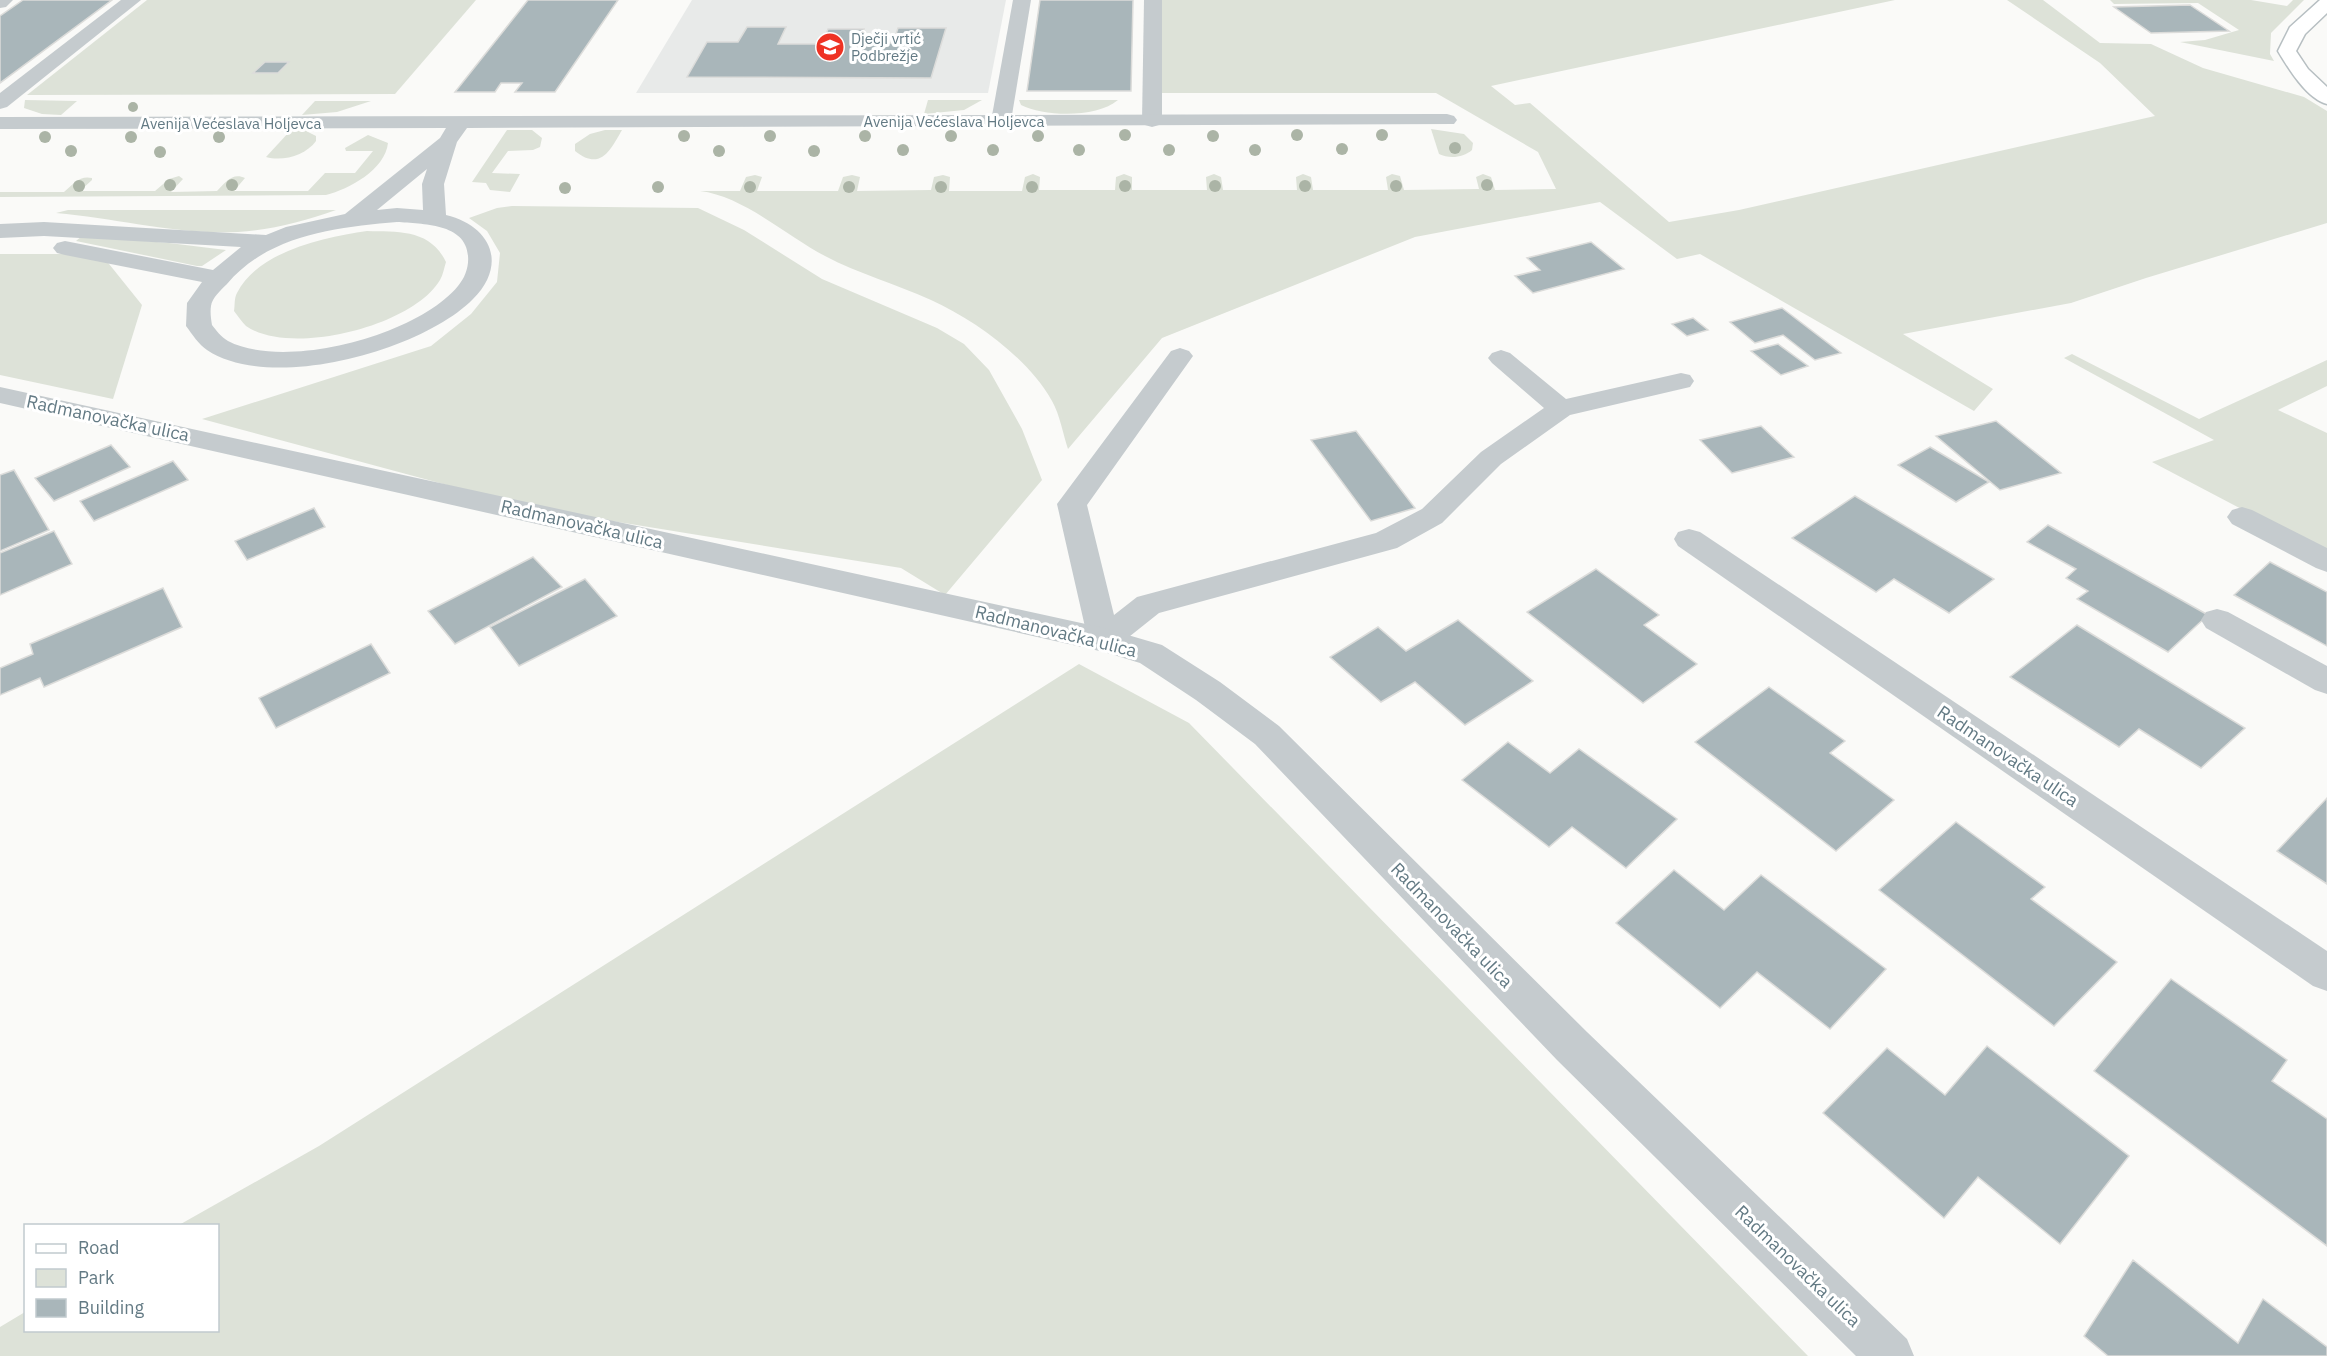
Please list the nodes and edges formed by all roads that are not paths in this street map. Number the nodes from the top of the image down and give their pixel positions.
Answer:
1 (4, 0) edge
2 (132, 0) edge
3 (1022, 0) edge
4 (1154, 0) edge
5 (0, 3) edge
6 (2327, 3) edge
7 (2327, 98) edge
8 (0, 103) edge
9 (1447, 120) dead end
10 (1001, 121) junction
11 (1152, 121) junction
12 (461, 122) junction
13 (0, 123) edge
14 (447, 142) junction
15 (354, 218) junction
16 (435, 219) junction
17 (0, 231) edge
18 (0, 239) edge
19 (269, 242) junction
20 (216, 278) junction
21 (1180, 356) dead end
22 (1501, 358) dead end
23 (1681, 381) dead end
24 (0, 394) edge
25 (1561, 409) junction
26 (2242, 518) dead end
27 (1689, 538) dead end
28 (2327, 561) edge
29 (2217, 620) dead end
30 (1104, 640) junction
31 (2327, 681) edge
32 (2327, 973) edge
33 (1890, 1356) edge

1 - 5 street
2 - 8 street
3 - 10 street
4 - 11 street
6 - 7 street
9 - 11 street, Avenija Većeslava Holjevca
10 - 11 street, Avenija Većeslava Holjevca
10 - 12 street, Avenija Većeslava Holjevca
12 - 13 street, Avenija Većeslava Holjevca
12 - 14 street
14 - 15 street
14 - 16 street
15 - 16 street
15 - 19 street
16 - 20 street
17 - 19 street
18 - 20 street
19 - 20 street
21 - 30 street
22 - 25 street
23 - 25 street
24 - 30 street, Radmanovačka ulica
25 - 30 street
26 - 28 street
27 - 32 street, Radmanovačka ulica
29 - 31 street
30 - 33 street, Radmanovačka ulica

